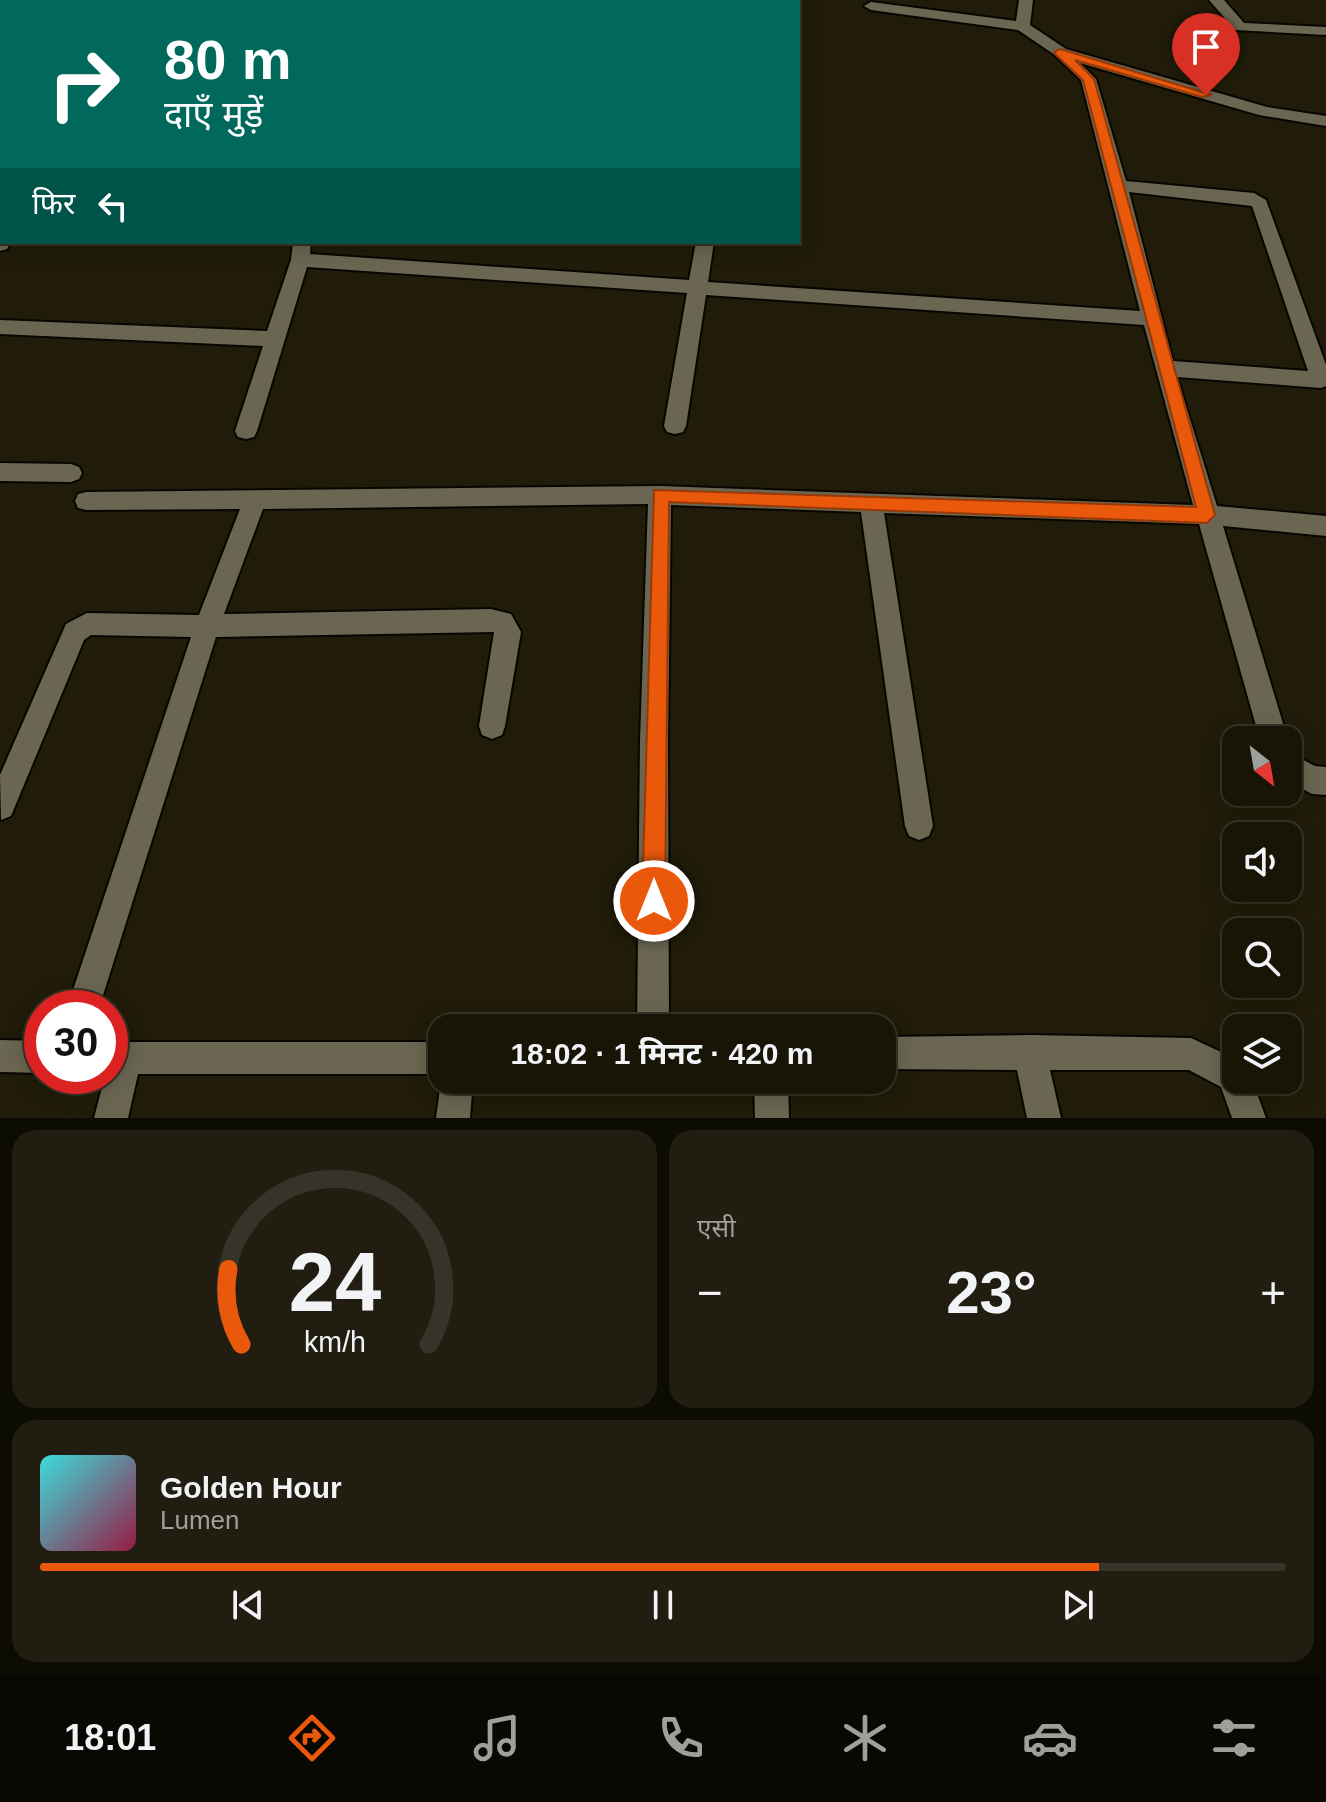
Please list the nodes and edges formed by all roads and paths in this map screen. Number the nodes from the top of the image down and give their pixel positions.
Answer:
1 (1026, 0) edge
2 (1216, 0) edge
3 (871, 6) dead end
4 (1022, 26) junction
5 (1326, 31) edge
6 (1060, 52) junction
7 (1326, 121) edge
8 (1119, 186) junction
9 (705, 244) edge
10 (301, 251) edge
11 (699, 286) junction
12 (1153, 319) junction
13 (0, 327) edge
14 (275, 339) junction
15 (1165, 368) junction
16 (1323, 380) edge
17 (675, 426) dead end
18 (246, 431) dead end
19 (0, 472) edge
20 (71, 473) dead end
21 (660, 495) junction
22 (255, 500) junction
23 (86, 501) dead end
24 (871, 501) junction
25 (1207, 515) junction
26 (1326, 526) edge
27 (207, 626) junction
28 (492, 726) dead end
29 (1270, 726) edge
30 (1302, 774) edge
31 (1326, 781) edge
32 (1, 806) edge
33 (919, 826) dead end
34 (89, 990) edge
35 (653, 1014) edge
36 (1030, 1051) junction
37 (896, 1053) edge
38 (0, 1056) edge
39 (24, 1057) edge
40 (128, 1058) edge
41 (428, 1058) edge
42 (114, 1094) edge
43 (455, 1094) edge
44 (771, 1094) edge
45 (111, 1118) edge
46 (453, 1118) edge
47 (772, 1118) edge
48 (1044, 1118) edge
49 (1249, 1118) edge

1 - 4 street
2 - 5 street
3 - 4 street
4 - 6 street
6 - 7 street
6 - 8 street
8 - 12 street
8 - 16 street
9 - 11 street
10 - 11 street
10 - 14 street
11 - 12 street
11 - 17 street
12 - 15 street
13 - 14 street
14 - 18 street
15 - 16 street
15 - 25 street
19 - 20 street
21 - 22 street
21 - 24 street
21 - 35 street
22 - 23 street
22 - 27 street
24 - 25 street
24 - 33 street
25 - 26 street
25 - 29 street
27 - 28 street
27 - 32 street
27 - 34 street
30 - 31 street
36 - 37 street
36 - 48 street
36 - 49 street
38 - 39 street
40 - 41 street
42 - 45 street
43 - 46 street
44 - 47 street

